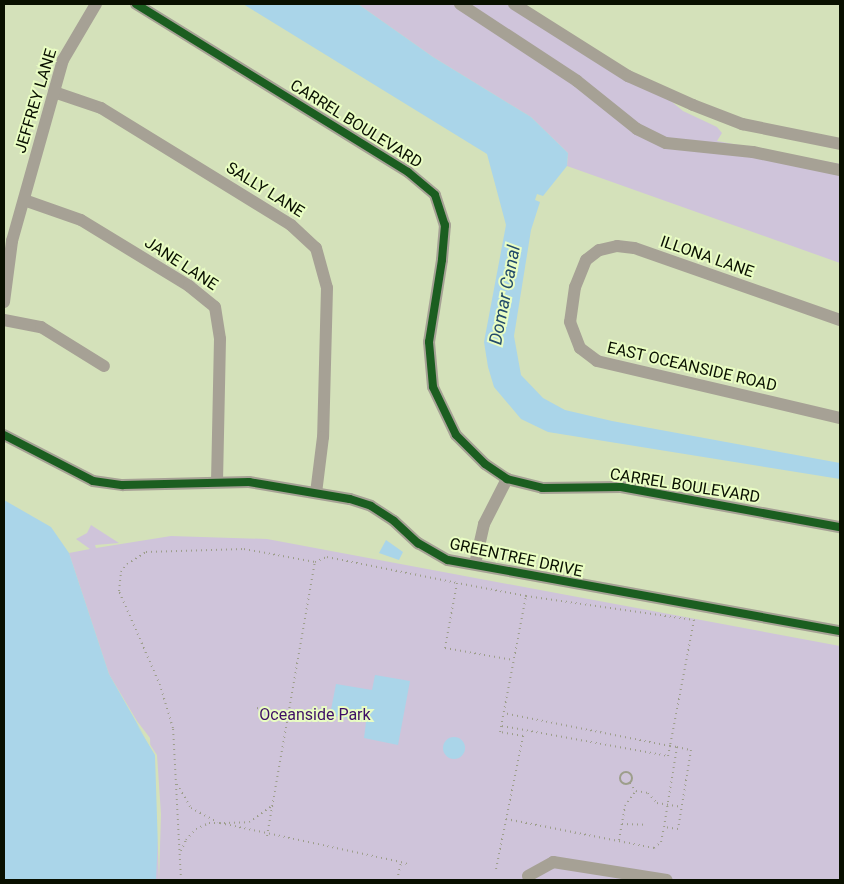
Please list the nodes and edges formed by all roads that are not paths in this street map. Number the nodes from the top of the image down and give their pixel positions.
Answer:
1 (96, 4) edge
2 (136, 4) edge
3 (460, 4) edge
4 (514, 4) edge
5 (54, 92) junction
6 (840, 144) edge
7 (840, 170) edge
8 (24, 200) junction
9 (577, 281) joint
10 (4, 302) edge
11 (4, 320) edge
12 (840, 320) edge
13 (104, 366) dead end
14 (840, 418) edge
15 (4, 435) edge
16 (507, 479) junction
17 (216, 482) junction
18 (316, 493) junction
19 (840, 527) edge
20 (475, 564) junction
21 (840, 631) edge
22 (528, 876) dead end
23 (668, 880) edge

1 - 5 street, JEFFREY LANE
2 - 16 street, CARREL BOULEVARD
3 - 7 street
4 - 6 street
5 - 8 street, JEFFREY LANE
5 - 18 street, SALLY LANE
8 - 10 street, JEFFREY LANE
8 - 17 street, JANE LANE
9 - 12 street, ILLONA LANE
9 - 14 street, EAST OCEANSIDE ROAD
11 - 13 street
15 - 17 street, GREENTREE DRIVE
16 - 19 street, CARREL BOULEVARD
16 - 20 street
17 - 18 street, GREENTREE DRIVE
18 - 20 street, GREENTREE DRIVE
20 - 21 street, GREENTREE DRIVE
22 - 23 street

